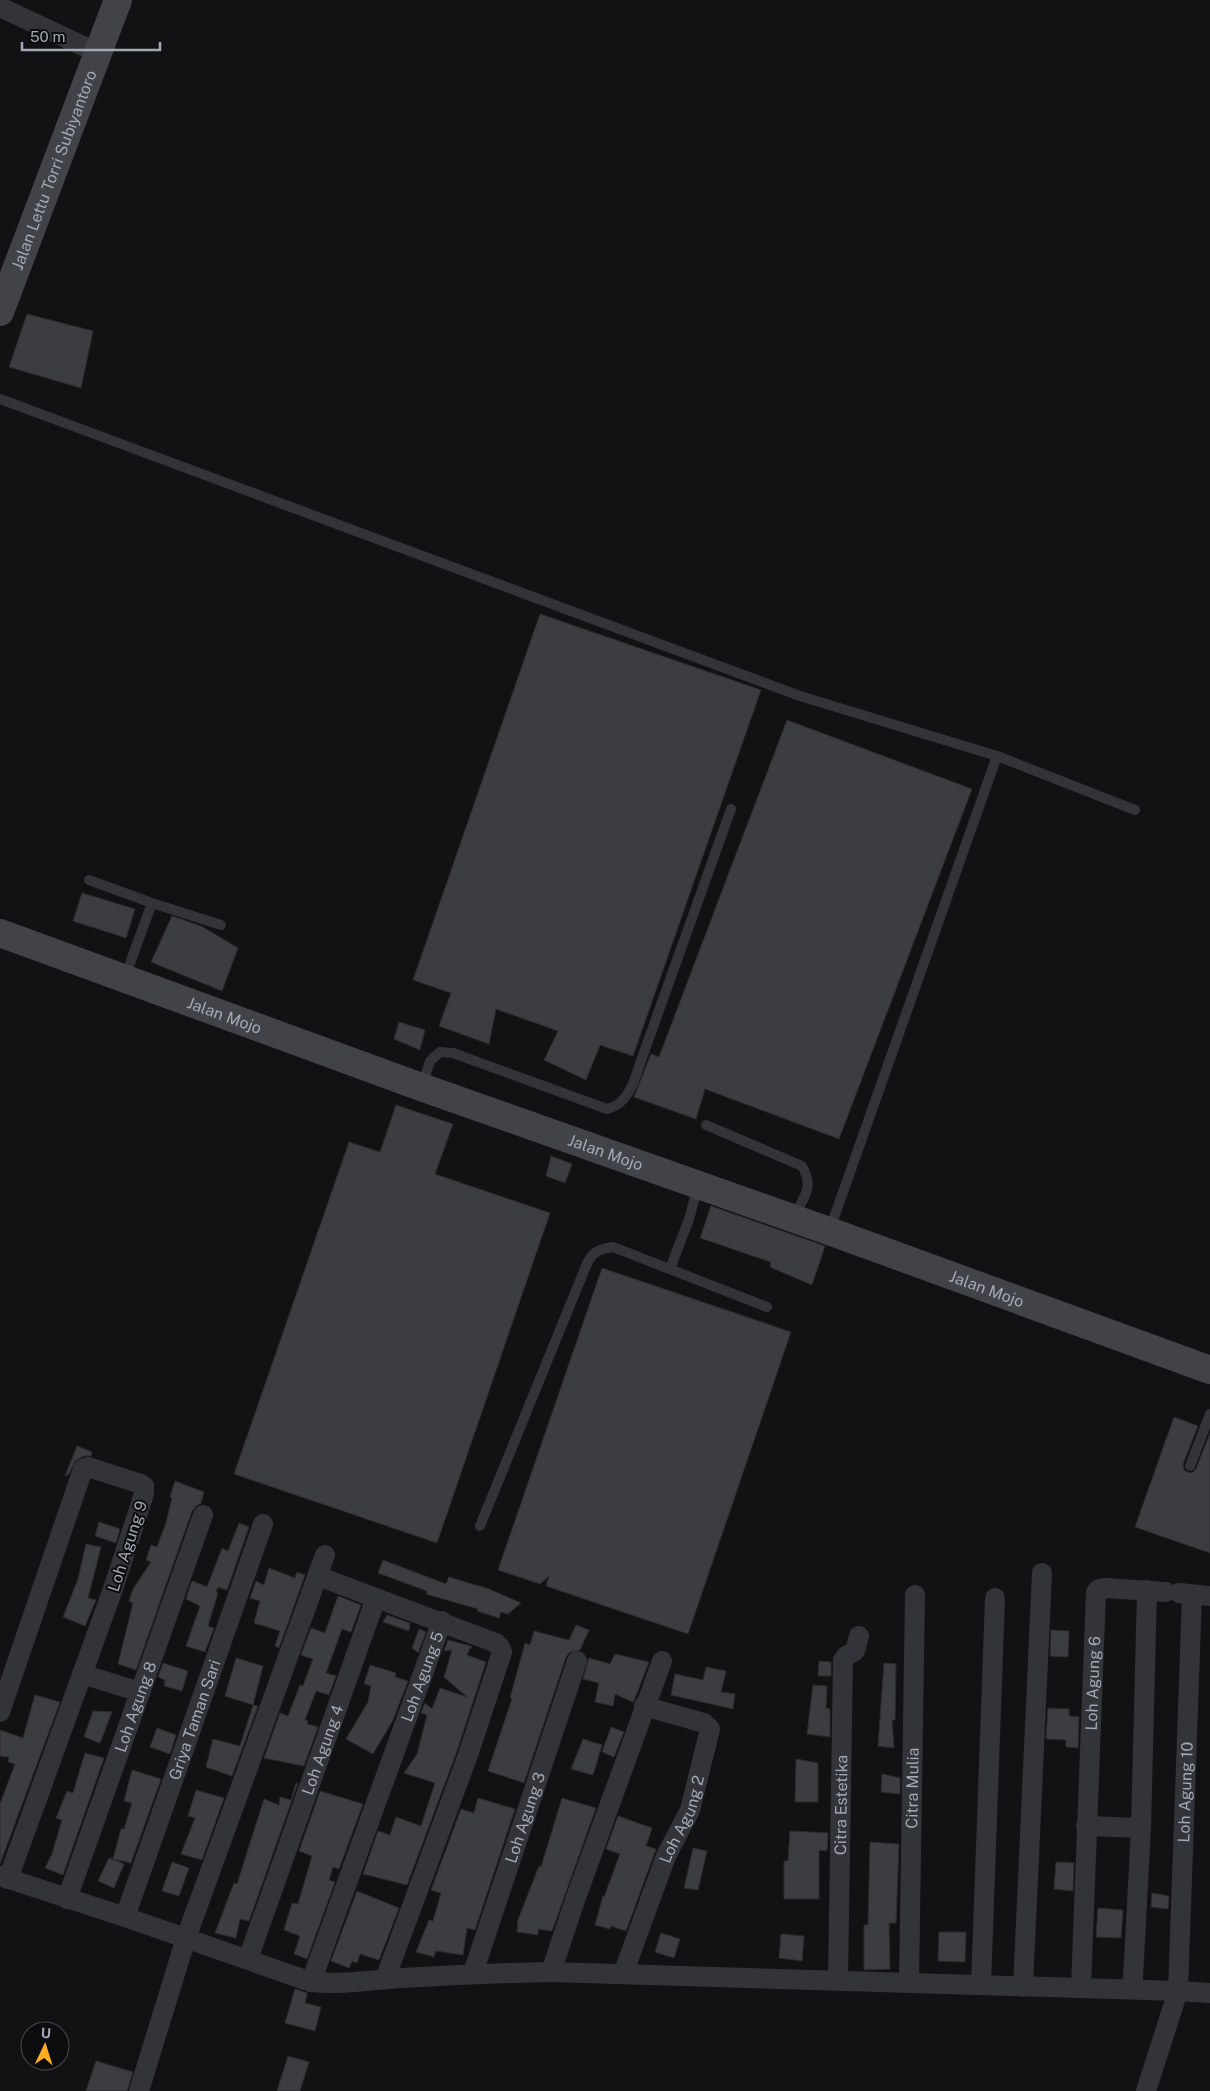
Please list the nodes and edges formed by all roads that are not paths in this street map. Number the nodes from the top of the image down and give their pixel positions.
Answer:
1 (118, 0) edge
2 (0, 7) edge
3 (98, 53) junction
4 (0, 312) edge
5 (0, 399) edge
6 (997, 756) junction
7 (731, 809) dead end
8 (1135, 810) dead end
9 (89, 880) dead end
10 (152, 903) junction
11 (221, 925) dead end
12 (0, 933) edge
13 (125, 978) junction
14 (421, 1087) junction
15 (706, 1125) dead end
16 (698, 1185) junction
17 (793, 1219) junction
18 (829, 1232) junction
19 (670, 1269) junction
20 (767, 1307) dead end
21 (1210, 1370) edge
22 (1210, 1414) edge
23 (1190, 1466) dead end
24 (203, 1515) dead end
25 (263, 1524) dead end
26 (480, 1526) dead end
27 (325, 1555) dead end
28 (1042, 1573) dead end
29 (318, 1576) junction
30 (1178, 1593) edge
31 (915, 1594) dead end
32 (376, 1598) junction
33 (995, 1598) dead end
34 (442, 1621) junction
35 (859, 1636) dead end
36 (576, 1661) dead end
37 (662, 1661) dead end
38 (82, 1674) junction
39 (140, 1692) junction
40 (644, 1706) junction
41 (0, 1712) edge
42 (1086, 1826) junction
43 (1141, 1828) junction
44 (4, 1877) edge
45 (67, 1899) junction
46 (125, 1917) junction
47 (186, 1938) junction
48 (248, 1959) junction
49 (551, 1972) junction
50 (473, 1973) junction
51 (623, 1974) junction
52 (1134, 1978) dead end
53 (385, 1979) junction
54 (838, 1980) junction
55 (311, 1982) junction
56 (908, 1982) junction
57 (981, 1985) junction
58 (1023, 1987) junction
59 (1081, 1988) junction
60 (1178, 1990) junction
61 (1210, 1993) edge
62 (139, 2091) edge
63 (1146, 2091) edge

1 - 3 street, Jalan Lettu Torri Subiyantoro
2 - 3 street
3 - 4 street, Jalan Lettu Torri Subiyantoro
5 - 6 lane
6 - 8 lane
6 - 18 lane
7 - 14 lane
9 - 10 lane
10 - 11 lane
10 - 13 lane
12 - 13 street, Jalan Mojo
13 - 14 street, Jalan Mojo
14 - 16 street, Jalan Mojo
15 - 17 lane
16 - 17 street, Jalan Mojo
16 - 19 lane
17 - 18 street, Jalan Mojo
18 - 21 street, Jalan Mojo
19 - 20 lane
19 - 26 lane
22 - 23 lane
24 - 39 street, Loh Agung 8
25 - 46 street, Griya Taman Sari
27 - 29 street
28 - 58 street
29 - 32 street
29 - 47 street
30 - 42 street, Loh Agung 6
30 - 43 street
30 - 60 street, Loh Agung 10
31 - 56 street, Citra Mulia
32 - 34 street
32 - 48 street, Loh Agung 4
33 - 57 street
34 - 53 street, Loh Agung 5
34 - 55 street, Loh Agung 5
35 - 54 street, Citra Estetika
36 - 50 street, Loh Agung 3
37 - 40 street
38 - 39 street
38 - 41 street, Loh Agung 9
38 - 44 street, Loh Agung 9
39 - 45 street, Loh Agung 8
40 - 49 street
40 - 51 street, Loh Agung 2
42 - 43 street
42 - 59 street, Loh Agung 6
43 - 52 street
44 - 45 street
45 - 46 street
46 - 47 street
47 - 48 street
47 - 62 street
48 - 55 street
49 - 50 street
49 - 51 street
50 - 53 street
51 - 54 street
53 - 55 street
54 - 56 street
56 - 57 street
57 - 58 street
58 - 59 street
59 - 60 street
60 - 61 street
60 - 63 street, Loh Agung 10

